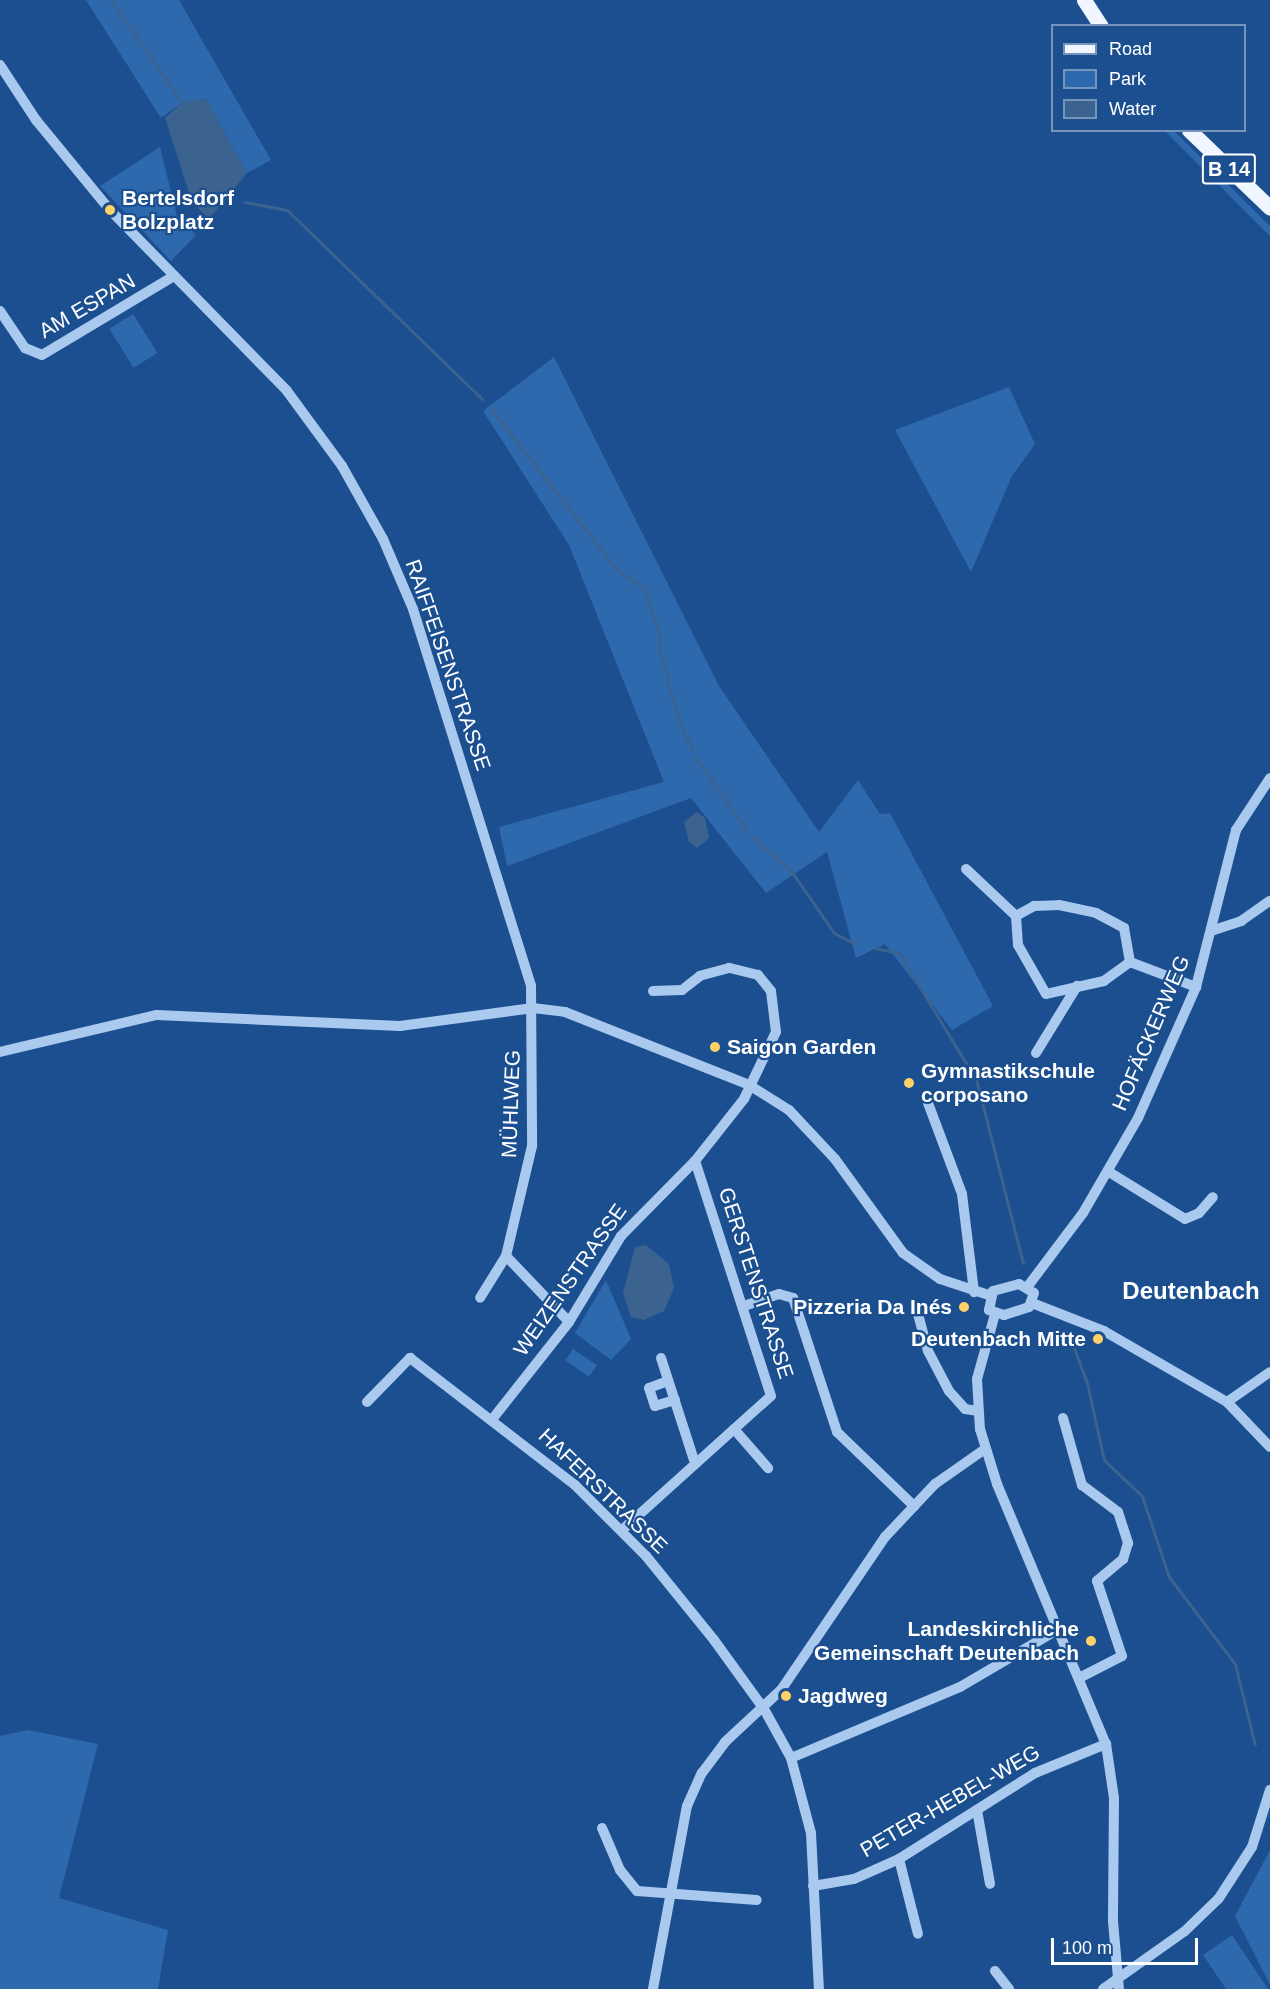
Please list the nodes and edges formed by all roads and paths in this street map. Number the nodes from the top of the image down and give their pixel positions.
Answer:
1 (1084, 0) edge
2 (1100, 24) edge
3 (0, 65) edge
4 (1191, 132) edge
5 (1270, 208) edge
6 (174, 276) junction
7 (0, 311) edge
8 (1270, 778) edge
9 (966, 869) dead end
10 (1270, 901) edge
11 (1016, 916) junction
12 (1211, 931) junction
13 (1130, 962) junction
14 (1077, 986) junction
15 (1196, 987) junction
16 (653, 991) dead end
17 (533, 1008) junction
18 (0, 1052) edge
19 (1036, 1053) dead end
20 (749, 1085) junction
21 (928, 1103) dead end
22 (695, 1161) junction
23 (1109, 1172) junction
24 (1213, 1197) dead end
25 (506, 1256) junction
26 (1028, 1286) junction
27 (974, 1292) junction
28 (989, 1296) junction
29 (480, 1298) dead end
30 (1032, 1303) junction
31 (744, 1306) junction
32 (918, 1314) dead end
33 (995, 1314) junction
34 (569, 1322) junction
35 (661, 1358) dead end
36 (1270, 1372) edge
37 (668, 1381) junction
38 (675, 1400) junction
39 (367, 1402) dead end
40 (1227, 1402) junction
41 (977, 1412) junction
42 (494, 1417) junction
43 (1064, 1418) dead end
44 (734, 1430) junction
45 (1270, 1447) edge
46 (985, 1449) junction
47 (694, 1460) junction
48 (768, 1468) dead end
49 (914, 1506) junction
50 (621, 1530) junction
51 (1059, 1629) junction
52 (1081, 1677) junction
53 (764, 1709) junction
54 (1106, 1744) junction
55 (792, 1758) junction
56 (1270, 1790) edge
57 (977, 1810) junction
58 (603, 1828) dead end
59 (899, 1859) junction
60 (990, 1884) dead end
61 (813, 1886) junction
62 (671, 1897) junction
63 (757, 1900) dead end
64 (918, 1934) dead end
65 (995, 1971) dead end
66 (1118, 1984) edge
67 (653, 1989) edge
68 (819, 1989) edge
69 (1009, 1989) edge
70 (1103, 1989) edge

1 - 2 main road
3 - 6 street, RAIFFEISENSTRASSE
4 - 5 main road, B 14
6 - 7 street, AM ESPAN
6 - 17 street, RAIFFEISENSTRASSE
8 - 12 street, HOFÄCKERWEG
9 - 11 street
10 - 12 street
11 - 13 street
11 - 14 street
12 - 15 street, HOFÄCKERWEG
13 - 14 street
13 - 15 street
14 - 19 street
15 - 23 street, HOFÄCKERWEG
16 - 20 street, WEIZENSTRASSE
17 - 18 street
17 - 20 street
17 - 25 street, MÜHLWEG
20 - 22 street, WEIZENSTRASSE
20 - 27 street
21 - 27 street
22 - 31 street, GERSTENSTRASSE
22 - 34 street, WEIZENSTRASSE
23 - 24 street
23 - 26 street, HOFÄCKERWEG
25 - 29 street, MÜHLWEG
25 - 34 street
26 - 28 street
26 - 30 street
27 - 28 street
28 - 33 street
30 - 33 street
30 - 40 street
31 - 44 street, GERSTENSTRASSE
31 - 49 street
32 - 41 street
33 - 41 street
34 - 42 street, WEIZENSTRASSE
35 - 37 street
36 - 40 street
37 - 38 street
37 - 38 street
38 - 47 street
39 - 42 street, HAFERSTRASSE
40 - 45 street
41 - 46 street
42 - 50 street, HAFERSTRASSE
43 - 52 street
44 - 47 street, GERSTENSTRASSE
44 - 48 street
46 - 49 street
46 - 51 street
47 - 50 street, GERSTENSTRASSE
49 - 53 street
50 - 53 street, HAFERSTRASSE
51 - 52 street
51 - 55 street
52 - 54 street
53 - 55 street, HAFERSTRASSE
53 - 62 street
54 - 57 street, PETER-HEBEL-WEG
54 - 66 street
55 - 61 street, HAFERSTRASSE
56 - 66 street
57 - 59 street, PETER-HEBEL-WEG
57 - 60 street
58 - 62 street
59 - 61 street, PETER-HEBEL-WEG
59 - 64 street
61 - 68 street, HAFERSTRASSE
62 - 63 street
62 - 67 street
65 - 69 street
66 - 70 street

